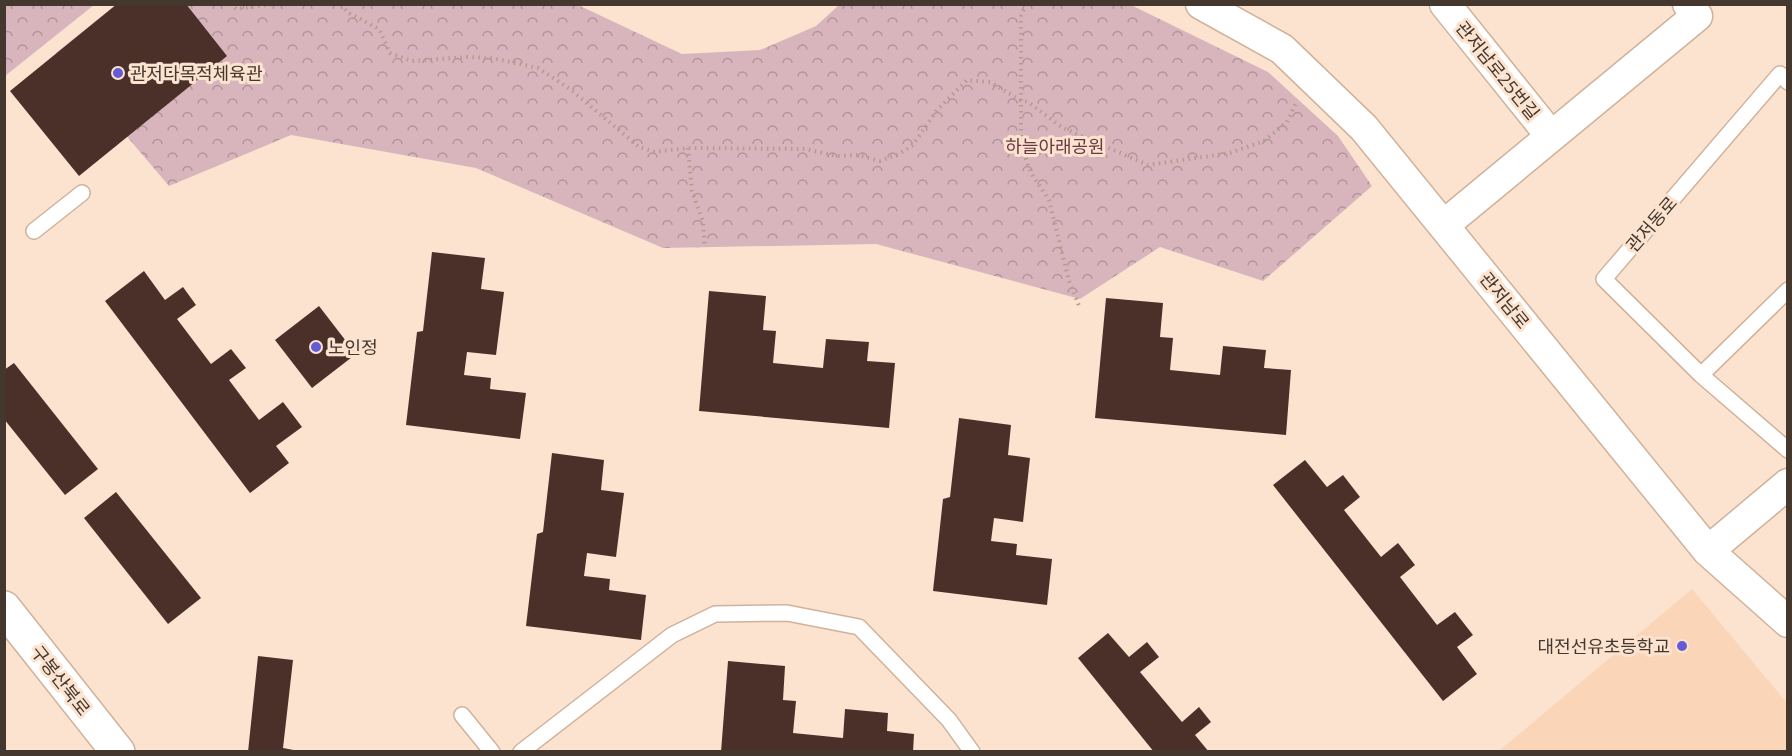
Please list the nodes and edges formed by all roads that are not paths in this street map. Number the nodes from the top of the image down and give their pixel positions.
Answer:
1 (1201, 4) edge
2 (1444, 4) edge
3 (1693, 10) edge
4 (1788, 82) edge
5 (1551, 136) junction
6 (82, 194) dead end
7 (1444, 225) junction
8 (34, 231) dead end
9 (1788, 290) edge
10 (1701, 375) junction
11 (1788, 450) edge
12 (1788, 484) edge
13 (1708, 551) junction
14 (4, 608) edge
15 (1788, 622) edge
16 (462, 715) dead end
17 (118, 752) edge
18 (492, 752) edge
19 (521, 752) edge
20 (972, 752) edge

1 - 7 street, 관저남로
2 - 5 street, 관저남로25번길
3 - 5 street
4 - 10 lane, 관저동로
5 - 7 street
6 - 8 lane
7 - 13 street, 관저남로
9 - 10 lane
10 - 11 lane, 관저동로
12 - 13 street
13 - 15 street, 관저남로
14 - 17 main road, 구봉산북로
16 - 18 lane
19 - 20 lane

